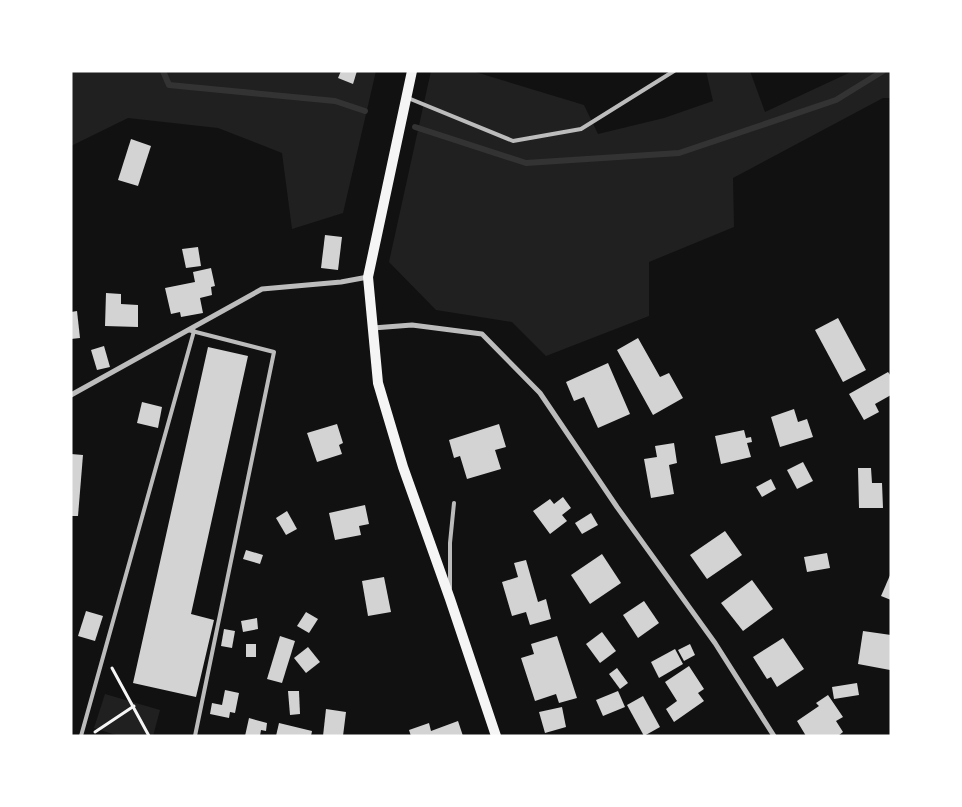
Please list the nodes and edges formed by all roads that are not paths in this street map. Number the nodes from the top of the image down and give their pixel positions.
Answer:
1 (412, 71) edge
2 (674, 71) edge
3 (406, 98) junction
4 (368, 277) junction
5 (373, 328) junction
6 (188, 330) junction
7 (194, 331) junction
8 (71, 396) edge
9 (454, 502) dead end
10 (450, 598) junction
11 (81, 736) edge
12 (195, 736) edge
13 (496, 736) edge
14 (774, 736) edge

1 - 3 main road
2 - 3 lane
3 - 4 main road
4 - 5 main road
4 - 6 street
5 - 10 main road
5 - 14 street
6 - 7 lane
6 - 8 street
7 - 11 lane
7 - 12 lane
9 - 10 lane
10 - 13 main road

